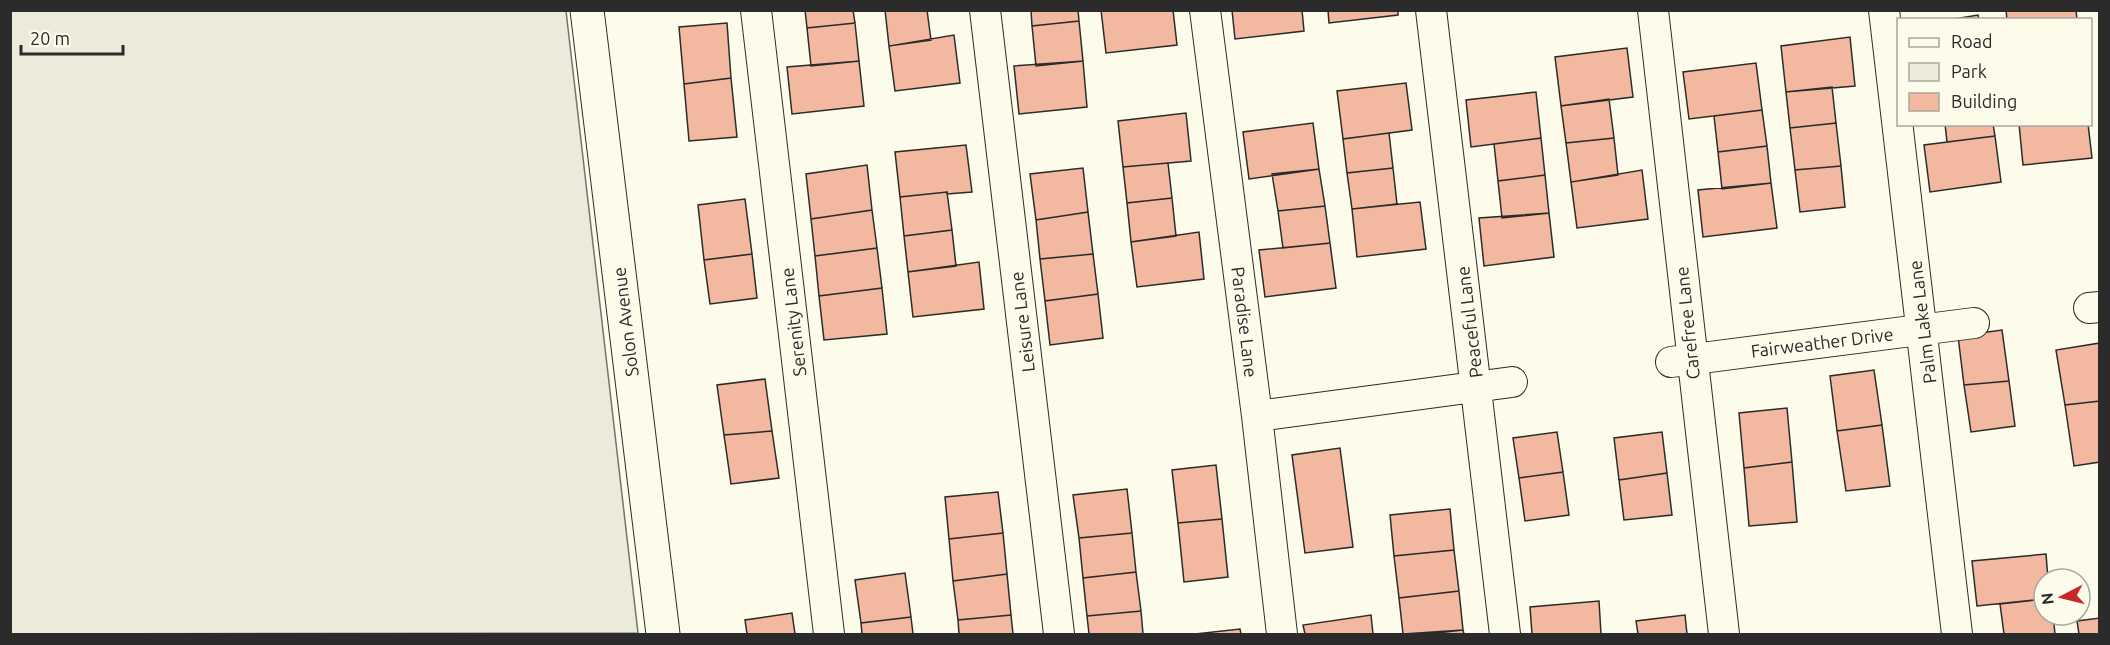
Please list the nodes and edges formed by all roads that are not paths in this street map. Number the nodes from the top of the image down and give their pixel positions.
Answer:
1 (587, 10) edge
2 (756, 10) edge
3 (985, 10) edge
4 (1205, 10) edge
5 (1431, 10) edge
6 (1653, 10) edge
7 (1884, 10) edge
8 (1897, 116) edge
9 (1898, 126) edge
10 (1974, 323) dead end
11 (1923, 329) junction
12 (1681, 361) junction
13 (1512, 382) dead end
14 (1477, 387) junction
15 (1257, 416) junction
16 (663, 634) edge
17 (829, 634) edge
18 (1059, 634) edge
19 (1282, 634) edge
20 (1505, 634) edge
21 (1724, 634) edge
22 (1957, 634) edge

1 - 16 street, Solon Avenue
2 - 17 street, Serenity Lane
3 - 18 street, Leisure Lane
4 - 15 street, Paradise Lane
5 - 14 street, Peaceful Lane
6 - 12 street, Carefree Lane
7 - 8 street, Palm Lake Lane
9 - 11 street, Palm Lake Lane
10 - 11 street, Fairweather Drive
11 - 12 street, Fairweather Drive
11 - 22 street, Palm Lake Lane
12 - 21 street, Carefree Lane
13 - 14 street
14 - 15 street
14 - 20 street, Peaceful Lane
15 - 19 street, Paradise Lane

